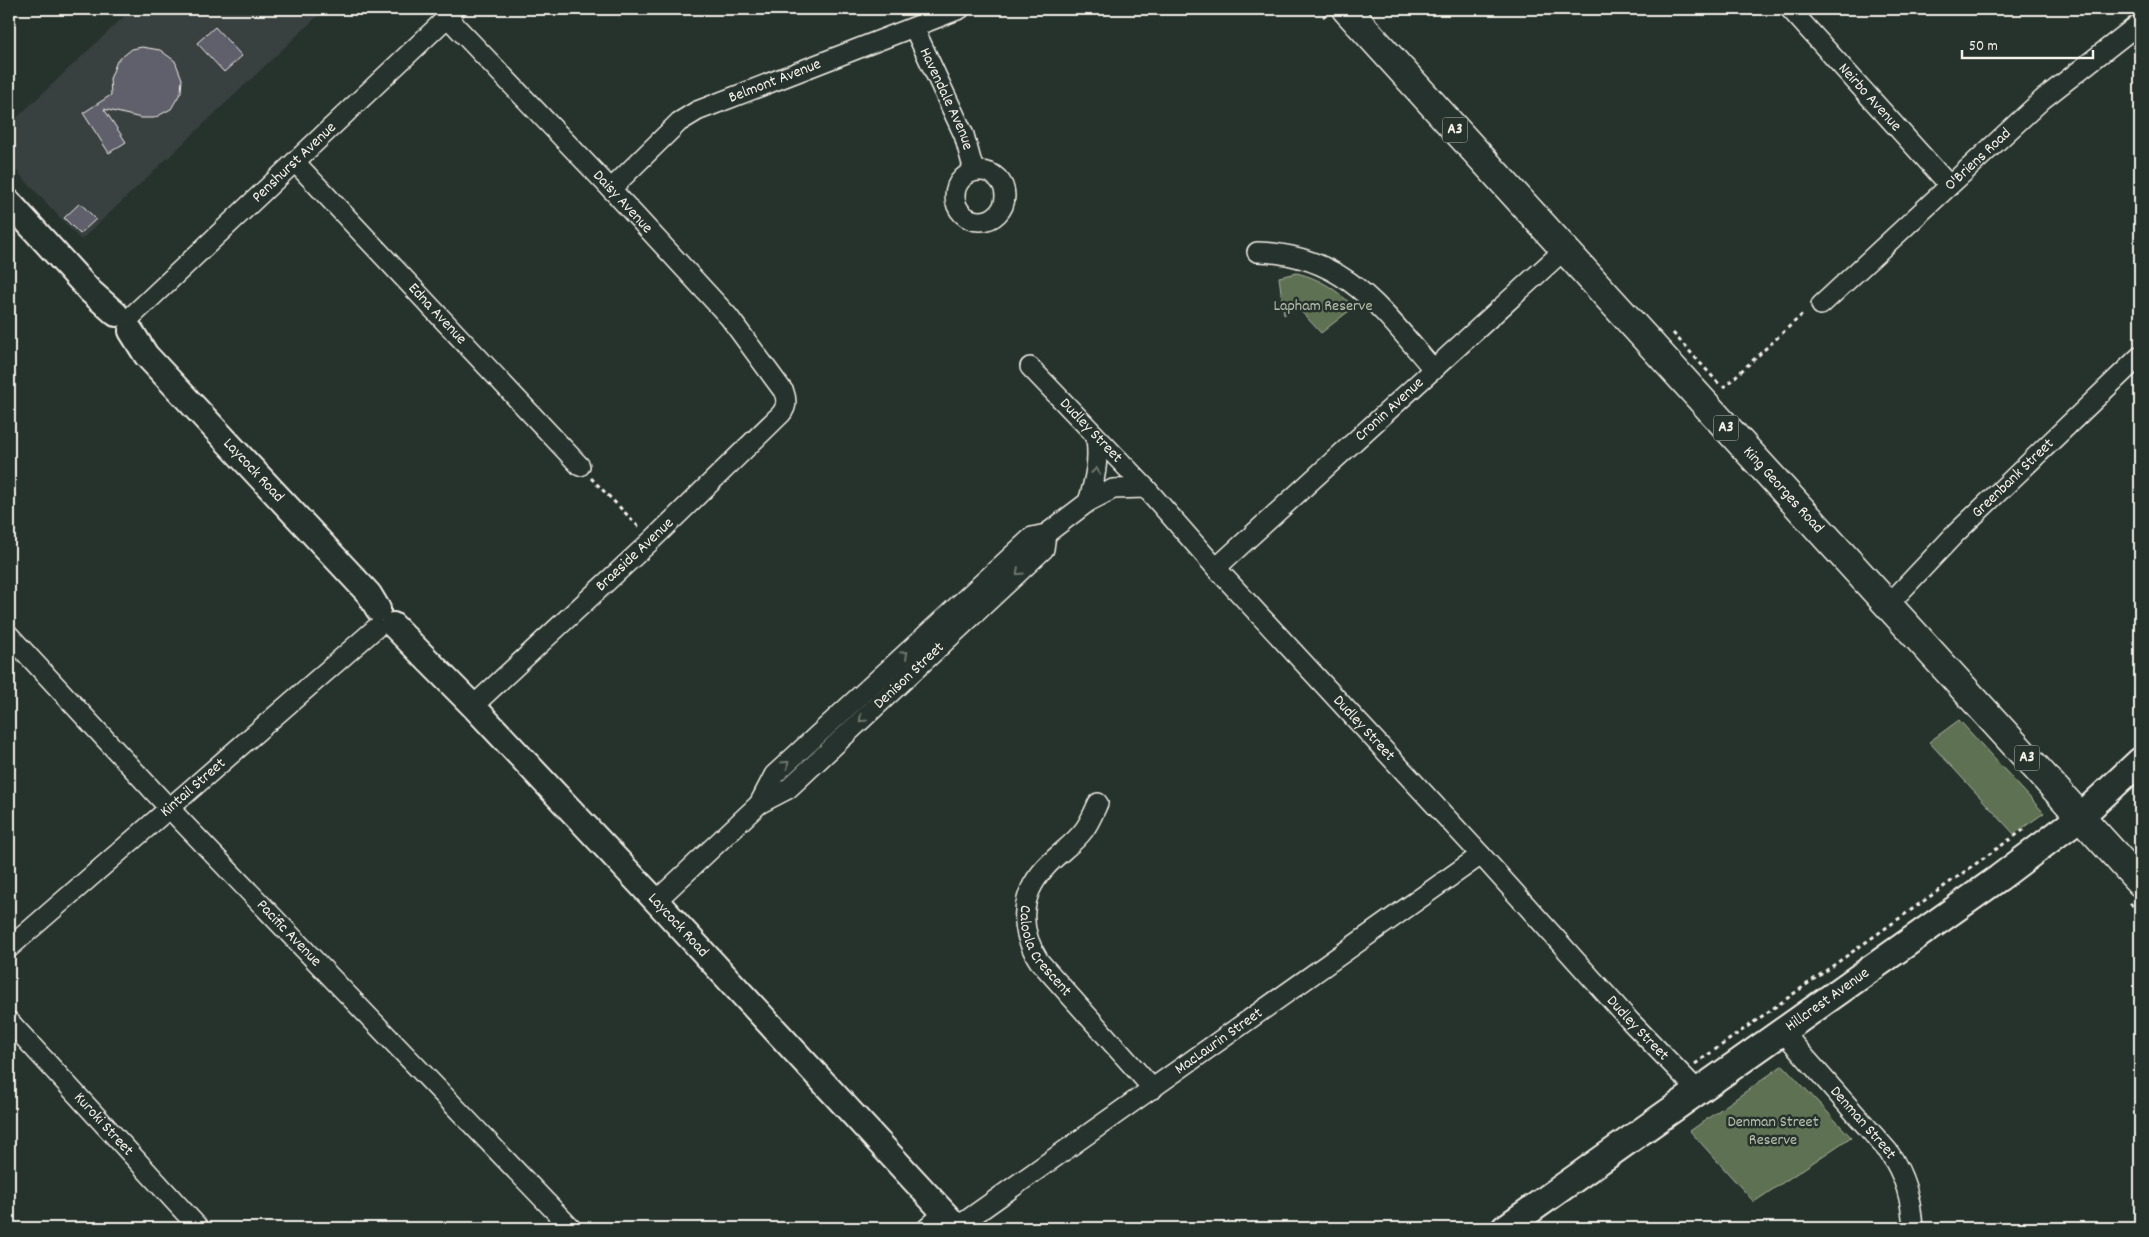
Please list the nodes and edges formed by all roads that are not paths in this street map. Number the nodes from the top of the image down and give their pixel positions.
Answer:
1 (960, 9) edge
2 (1346, 9) edge
3 (1790, 9) edge
4 (451, 13) edge
5 (2140, 23) edge
6 (914, 28) junction
7 (295, 162) junction
8 (974, 172) dead end
9 (1949, 185) junction
10 (611, 189) junction
11 (9, 202) edge
12 (1564, 250) junction
13 (1257, 252) dead end
14 (1815, 307) road end
15 (127, 320) junction
16 (2140, 356) edge
17 (1030, 367) dead end
18 (1434, 370) junction
19 (786, 397) joint
20 (1096, 438) junction
21 (580, 466) road end
22 (1146, 488) junction
23 (1088, 502) junction
24 (1216, 568) junction
25 (1888, 605) junction
26 (382, 621) junction
27 (9, 635) edge
28 (473, 706) junction
29 (2140, 761) edge
30 (1098, 802) dead end
31 (169, 808) junction
32 (2080, 817) junction
33 (1481, 855) junction
34 (2140, 882) edge
35 (656, 901) junction
36 (9, 948) edge
37 (9, 1021) edge
38 (1784, 1032) junction
39 (1153, 1089) junction
40 (1698, 1092) junction
41 (946, 1224) edge
42 (199, 1228) edge
43 (571, 1228) edge
44 (1505, 1228) edge
45 (1913, 1228) edge

1 - 6 street, Belmont Avenue
2 - 12 highway, King Georges Road / A3
3 - 9 street, Neirbo Avenue
4 - 7 street, Penshurst Avenue
4 - 10 street, Daisy Avenue
5 - 9 street, O'Briens Road
6 - 8 street, Havendale Avenue
6 - 10 street, Belmont Avenue
7 - 15 street, Penshurst Avenue
7 - 21 street, Edna Avenue
9 - 14 street, O'Briens Road
10 - 19 street, Daisy Avenue
11 - 15 street, Laycock Road
12 - 18 street, Cronin Avenue
12 - 25 highway, King Georges Road / A3
13 - 18 street
15 - 26 street, Laycock Road
16 - 25 street, Greenbank Street
17 - 20 street, Dudley Street
18 - 24 street, Cronin Avenue
19 - 28 street, Braeside Avenue
20 - 22 street, Dudley Street
23 -> 20 street
22 - 23 street, Denison Street
22 - 24 street, Dudley Street
23 - 35 street, Denison Street
24 - 33 street, Dudley Street
25 - 32 highway, King Georges Road / A3
26 - 28 street, Laycock Road
26 - 31 street, Kintail Street
27 - 31 street, Pacific Avenue
28 - 35 street, Laycock Road
29 - 32 main road, Hillcrest Avenue
30 - 39 street, Caloola Crescent
31 - 36 street, Kintail Street
31 - 43 street, Pacific Avenue
32 - 34 highway, King Georges Road / A3
32 - 38 main road, Hillcrest Avenue
33 - 39 street, MacLaurin Street
33 - 40 street, Dudley Street
35 - 41 street, Laycock Road
37 - 42 street, Kuroki Street
38 - 40 main road, Hillcrest Avenue
38 - 45 street, Denman Street
39 - 41 street, MacLaurin Street
40 - 44 main road, Hillcrest Avenue

